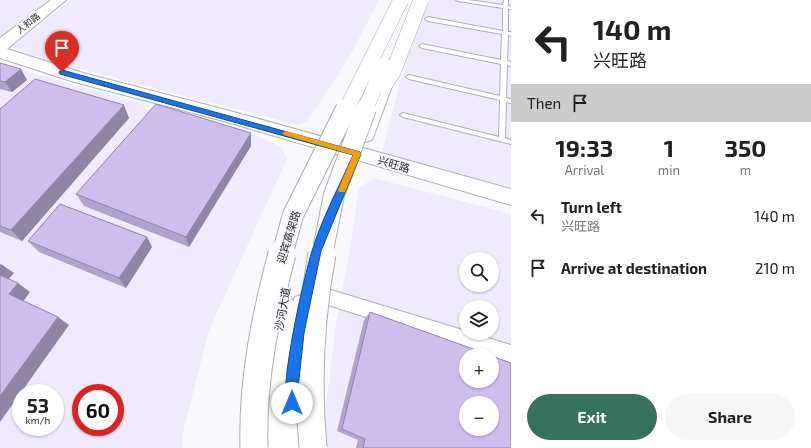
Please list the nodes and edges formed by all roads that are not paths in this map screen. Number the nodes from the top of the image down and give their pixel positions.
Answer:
1 (59, 0) edge
2 (390, 0) edge
3 (395, 0) edge
4 (401, 0) edge
5 (410, 0) edge
6 (416, 0) edge
7 (421, 0) edge
8 (458, 0) edge
9 (506, 0) edge
10 (509, 8) edge
11 (428, 19) dead end
12 (509, 33) edge
13 (422, 46) dead end
14 (1, 52) edge
15 (508, 64) edge
16 (409, 77) dead end
17 (504, 99) junction
18 (511, 101) edge
19 (404, 115) dead end
20 (352, 120) junction
21 (502, 140) junction
22 (511, 142) edge
23 (320, 143) junction
24 (357, 154) junction
25 (511, 198) edge
26 (331, 298) dead end
27 (511, 354) edge
28 (254, 448) edge
29 (272, 448) edge
30 (293, 448) edge
31 (313, 448) edge

1 - 14 main road, 人和路
2 - 20 main road, bridge
3 - 23 main road, 沙河大道
4 - 20 main road, 迎宾高架路, bridge
5 - 20 main road, 迎宾高架路, bridge
6 - 24 main road, 沙河大道
7 - 20 main road, bridge
8 - 10 lane
9 - 10 lane
10 - 12 lane
11 - 12 lane
12 - 15 lane
13 - 15 lane
14 - 23 main road, 兴旺路
15 - 17 lane
16 - 17 lane
17 - 18 lane
17 - 21 lane
19 - 21 lane
20 - 28 main road, 迎宾高架路, bridge
20 - 31 main road, 迎宾高架路, bridge
21 - 22 lane
23 - 24 main road, 兴旺路
23 - 29 main road, 沙河大道
24 - 25 main road, 兴旺路
24 - 30 main road, 沙河大道
26 - 27 street

